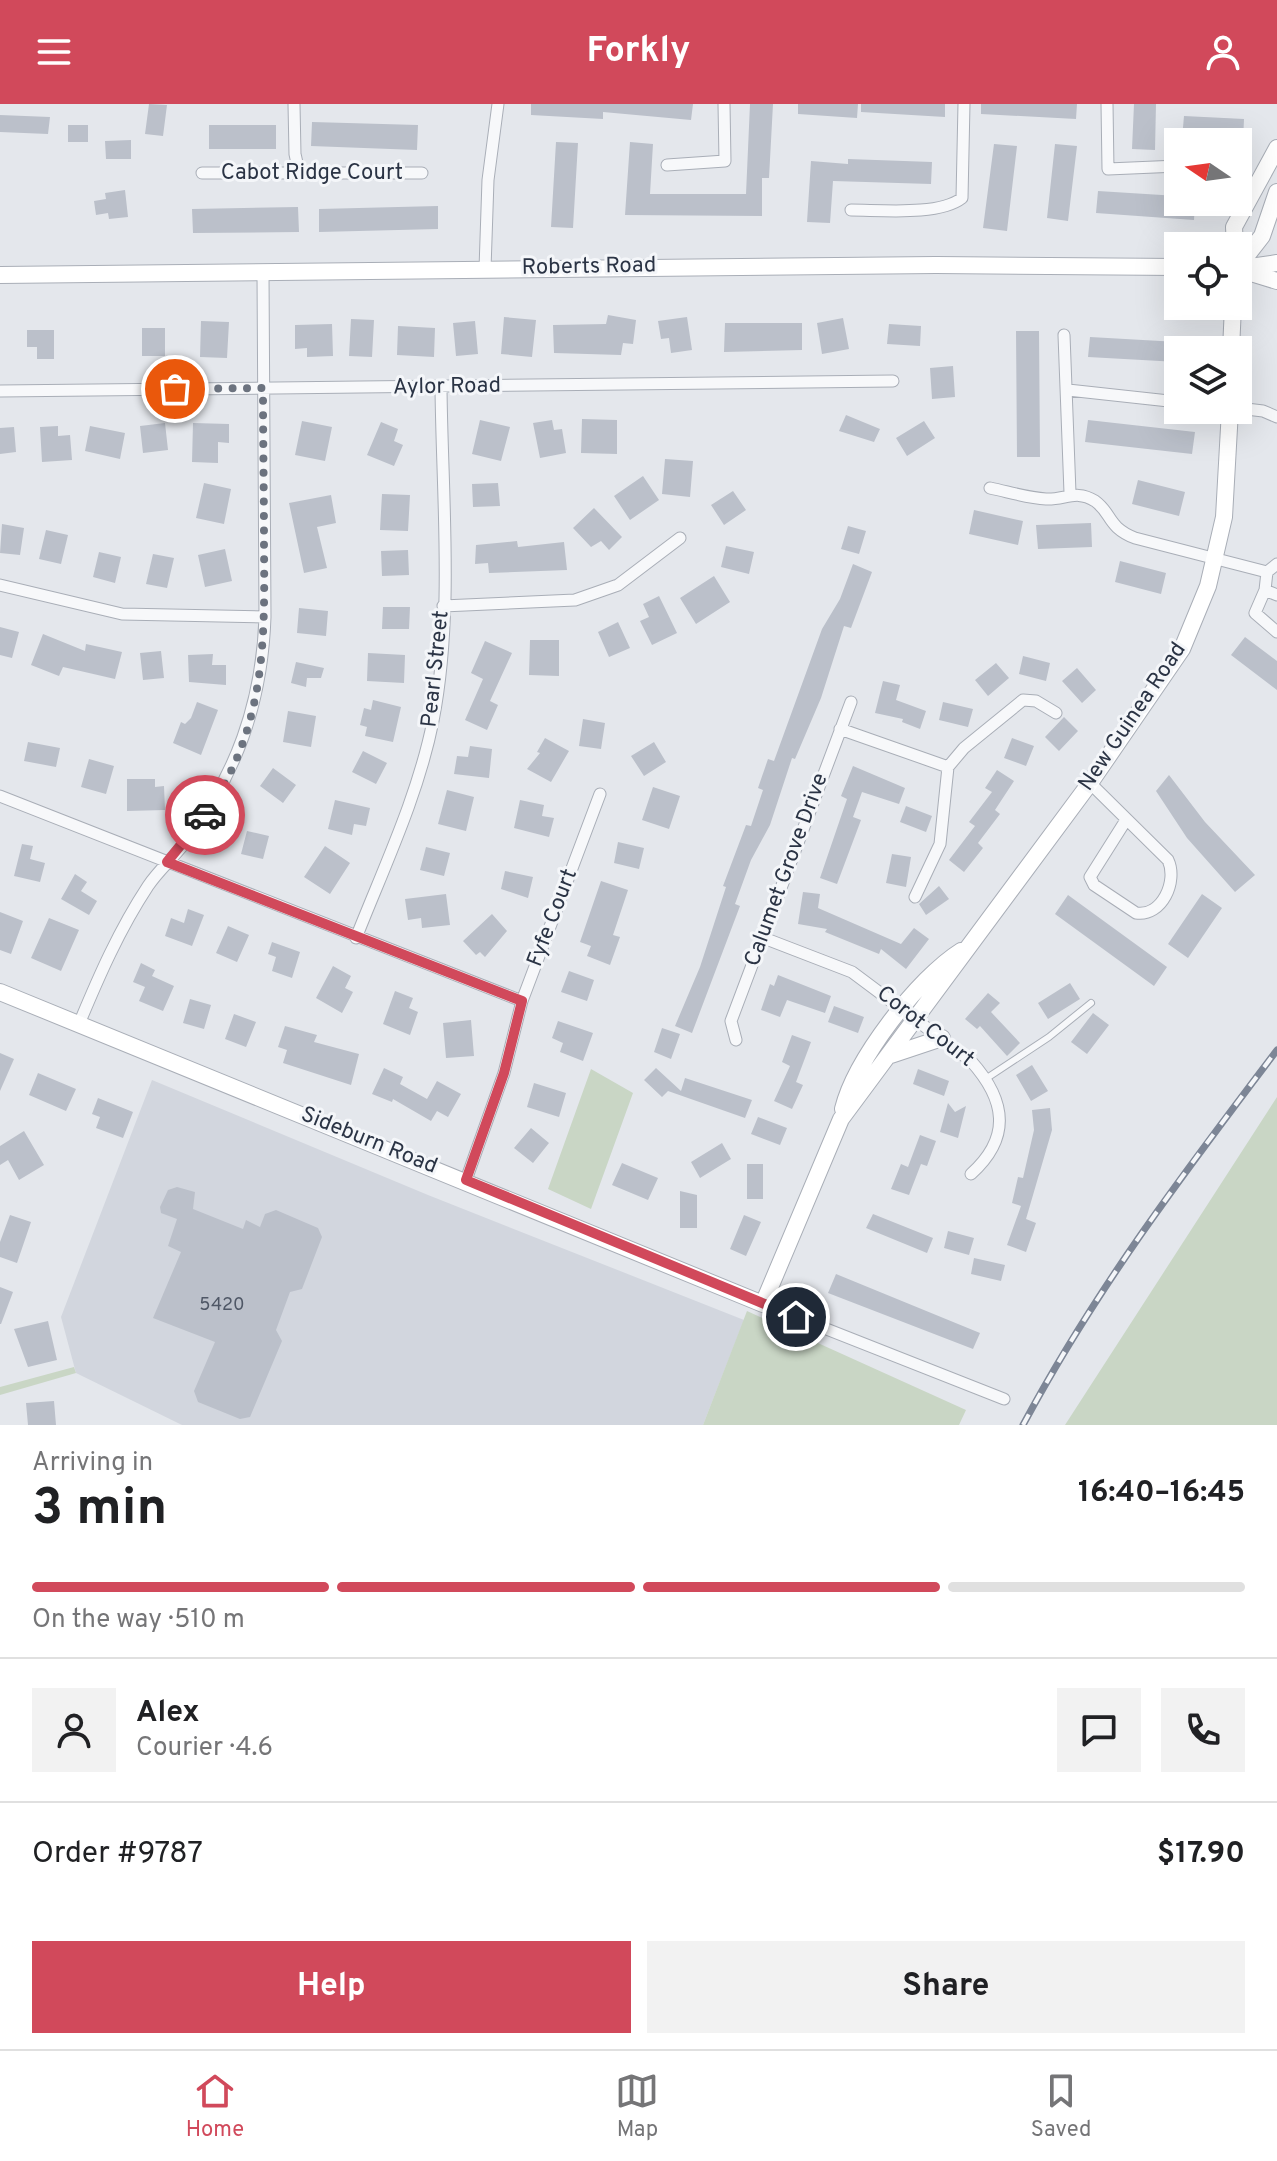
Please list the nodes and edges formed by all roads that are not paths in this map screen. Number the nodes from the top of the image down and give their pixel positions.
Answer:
1 (294, 104) edge
2 (498, 104) edge
3 (724, 104) edge
4 (964, 104) edge
5 (1107, 104) edge
6 (1277, 148) edge
7 (667, 165) dead end
8 (1164, 167) edge
9 (299, 172) junction
10 (202, 173) dead end
11 (422, 173) dead end
12 (1277, 192) edge
13 (851, 210) dead end
14 (1234, 232) edge
15 (1252, 249) edge
16 (1277, 263) edge
17 (1252, 266) edge
18 (1164, 267) edge
19 (485, 269) junction
20 (263, 273) junction
21 (1252, 273) edge
22 (0, 275) edge
23 (1277, 281) edge
24 (1064, 335) dead end
25 (893, 381) dead end
26 (441, 387) junction
27 (263, 388) junction
28 (1068, 390) junction
29 (0, 391) edge
30 (1164, 400) edge
31 (1252, 410) edge
32 (1277, 417) edge
33 (1230, 424) edge
34 (990, 488) dead end
35 (1070, 493) junction
36 (680, 538) dead end
37 (1215, 557) junction
38 (1272, 568) edge
39 (0, 585) edge
40 (1265, 590) junction
41 (1277, 595) edge
42 (443, 606) junction
43 (265, 617) junction
44 (1277, 632) edge
45 (851, 702) dead end
46 (1056, 713) dead end
47 (840, 729) junction
48 (948, 767) junction
49 (1090, 783) junction
50 (600, 794) dead end
51 (0, 796) edge
52 (1126, 820) junction
53 (167, 862) junction
54 (915, 897) dead end
55 (761, 937) junction
56 (356, 938) junction
57 (969, 946) junction
58 (0, 992) edge
59 (522, 1001) junction
60 (1091, 1003) dead end
61 (901, 1008) junction
62 (915, 1019) junction
63 (79, 1024) junction
64 (942, 1038) junction
65 (736, 1040) dead end
66 (891, 1055) junction
67 (987, 1078) junction
68 (841, 1119) junction
69 (971, 1174) dead end
70 (466, 1180) junction
71 (763, 1304) junction
72 (1004, 1399) dead end

1 - 9 street
2 - 19 street
3 - 7 street
4 - 13 street
5 - 8 street
6 - 14 street
9 - 10 street, Cabot Ridge Court
9 - 11 street, Cabot Ridge Court
12 - 15 street
16 - 17 street
18 - 19 street, Roberts Road
19 - 20 street, Roberts Road
20 - 22 street, Roberts Road
20 - 27 street
21 - 23 street
24 - 28 street
25 - 26 street, Aylor Road
26 - 27 street, Aylor Road
26 - 42 street, Pearl Street
27 - 29 street, Aylor Road
27 - 43 street
28 - 30 street
28 - 35 street
31 - 32 street
33 - 37 street, New Guinea Road
34 - 35 street
35 - 37 street
36 - 42 street
37 - 38 street
37 - 49 street, New Guinea Road
38 - 40 street
39 - 43 street
40 - 41 street
40 - 44 street
42 - 56 street, Pearl Street
43 - 53 street
45 - 47 street, Calumet Grove Drive
46 - 48 street
47 - 48 street
47 - 55 street, Calumet Grove Drive
48 - 54 street
49 - 52 street
49 - 57 street, New Guinea Road
50 - 59 street, Fyfe Court
51 - 53 street
52 - 52 street
53 - 56 street
53 - 63 street
55 - 61 street, Corot Court
55 - 65 street, Calumet Grove Drive
56 - 59 street
57 - 61 street, New Guinea Road
57 - 62 street, New Guinea Road
58 - 63 street, Sideburn Road
59 - 70 street, Fyfe Court
60 - 67 lane
61 - 62 street, Corot Court
61 - 68 street, New Guinea Road
62 - 64 street, Corot Court
62 - 66 street, New Guinea Road
63 - 70 street, Sideburn Road
64 - 66 street
64 - 67 street, Corot Court
66 - 68 street, New Guinea Road
67 - 69 street, Corot Court
68 - 71 street, New Guinea Road
70 - 71 street, Sideburn Road
71 - 72 street, Sideburn Road

